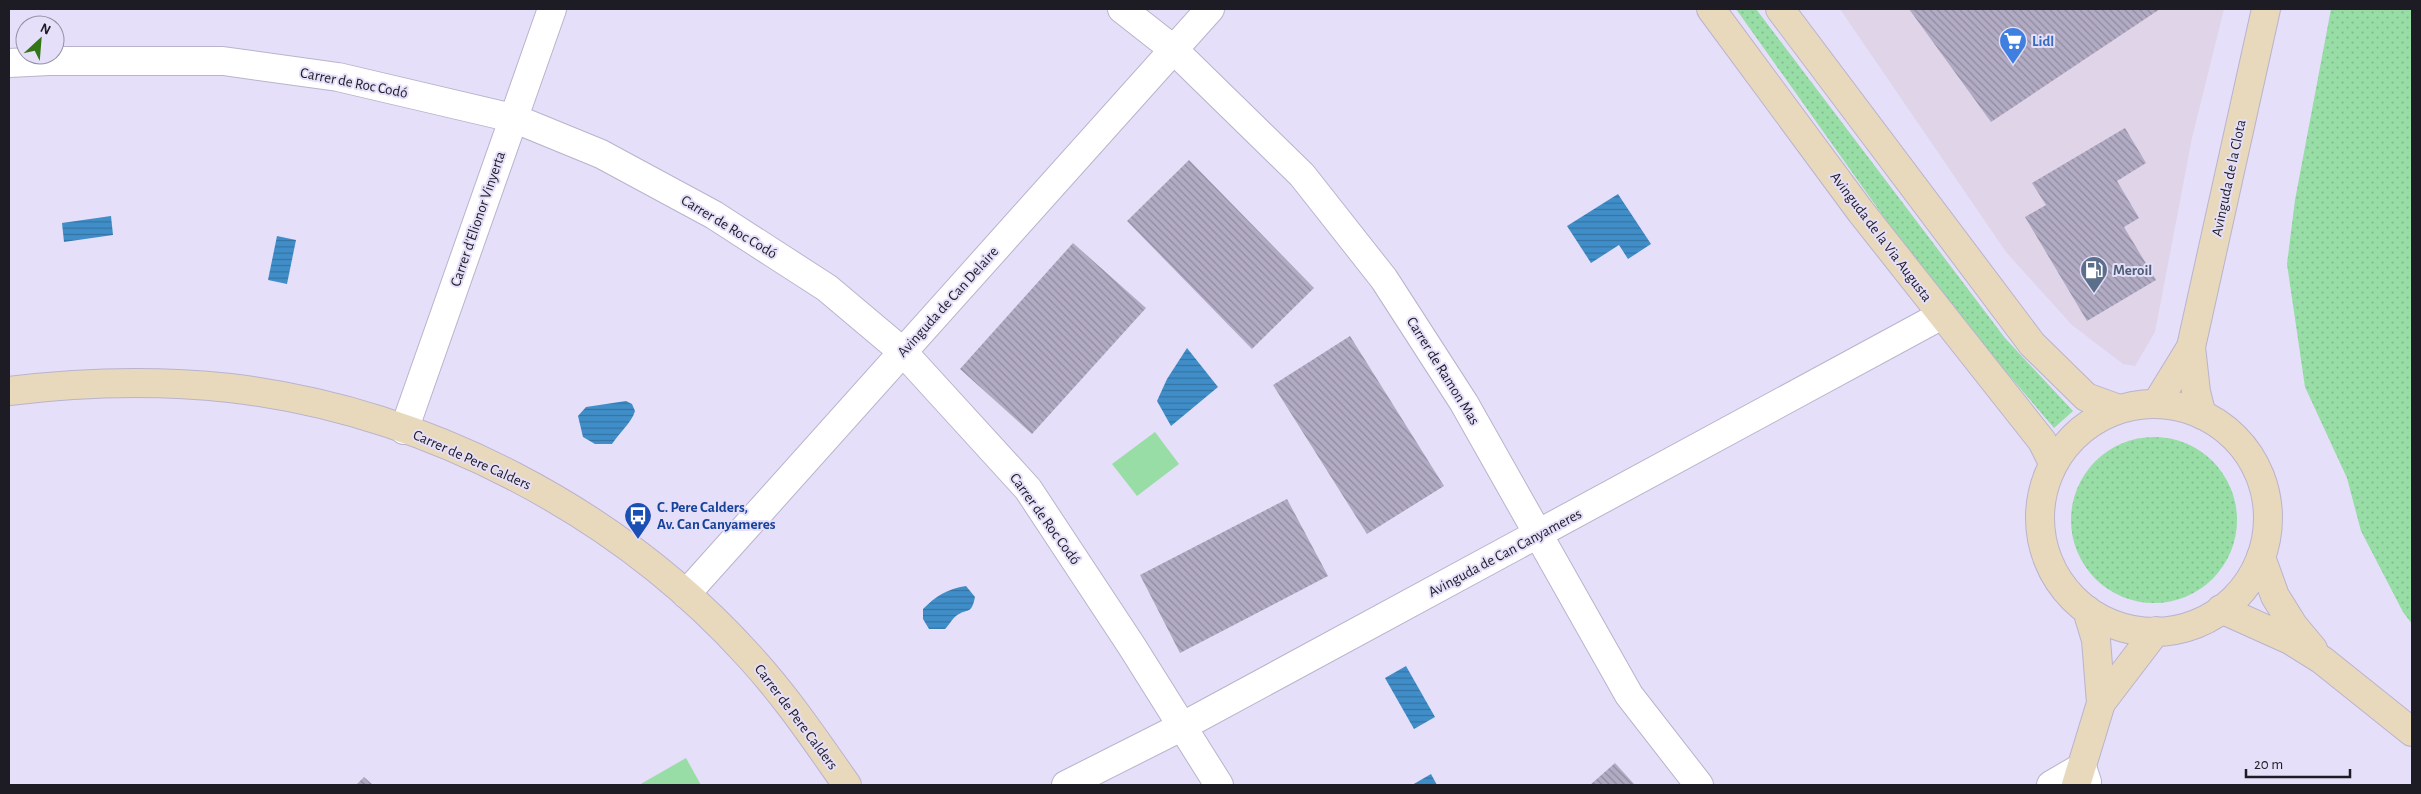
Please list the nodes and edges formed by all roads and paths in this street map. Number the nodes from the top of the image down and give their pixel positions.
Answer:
1 (552, 9) edge
2 (1122, 9) edge
3 (1210, 9) edge
4 (1711, 9) edge
5 (1780, 9) edge
6 (2266, 9) edge
7 (1173, 49) junction
8 (9, 63) edge
9 (513, 118) junction
10 (1942, 316) junction
11 (2191, 347) junction
12 (903, 352) junction
13 (9, 391) edge
14 (2156, 404) junction
15 (2119, 409) junction
16 (2202, 415) junction
17 (404, 430) junction
18 (2053, 463) junction
19 (1540, 534) junction
20 (2261, 557) junction
21 (686, 594) junction
22 (2222, 609) junction
23 (2087, 610) junction
24 (2156, 631) junction
25 (2322, 660) junction
26 (2102, 703) junction
27 (1183, 726) junction
28 (2412, 732) edge
29 (2082, 779) edge
30 (847, 785) edge
31 (1066, 785) edge
32 (1219, 785) edge
33 (1699, 785) edge
34 (2051, 785) edge

1 - 9 street, Carrer d'Elionor Vinyerta
2 - 7 street, Carrer de Ramon Mas
3 - 7 street, Avinguda de Can Delaire
4 - 10 street, Avinguda de la Via Augusta
5 - 15 street
6 - 11 street, Avinguda de la Clota
7 - 12 street, Avinguda de Can Delaire
7 - 19 street, Carrer de Ramon Mas
8 - 9 street, Carrer de Roc Codó
9 - 12 street, Carrer de Roc Codó
9 - 17 street, Carrer d'Elionor Vinyerta
10 - 18 street, Avinguda de la Via Augusta
10 - 19 street, Avinguda de Can Canyameres
11 - 14 street, Avinguda de la Clota
11 - 16 street, Avinguda de la Clota
12 - 21 street, Avinguda de Can Delaire
12 - 27 street, Carrer de Roc Codó
13 - 17 street, Carrer de Pere Calders
14 - 15 street
14 - 16 street
15 - 18 street
16 - 20 street
17 - 21 street, Carrer de Pere Calders
18 - 23 street
19 - 27 street, Avinguda de Can Canyameres
19 - 33 street, Carrer de Ramon Mas
20 - 22 street
20 - 25 street
21 - 30 street, Carrer de Pere Calders
22 - 24 street
22 - 25 street
23 - 24 street
23 - 26 street
24 - 26 street
25 - 28 street
26 - 29 street
27 - 31 street, Avinguda de Can Canyameres
27 - 32 street, Carrer de Roc Codó
29 - 34 street

